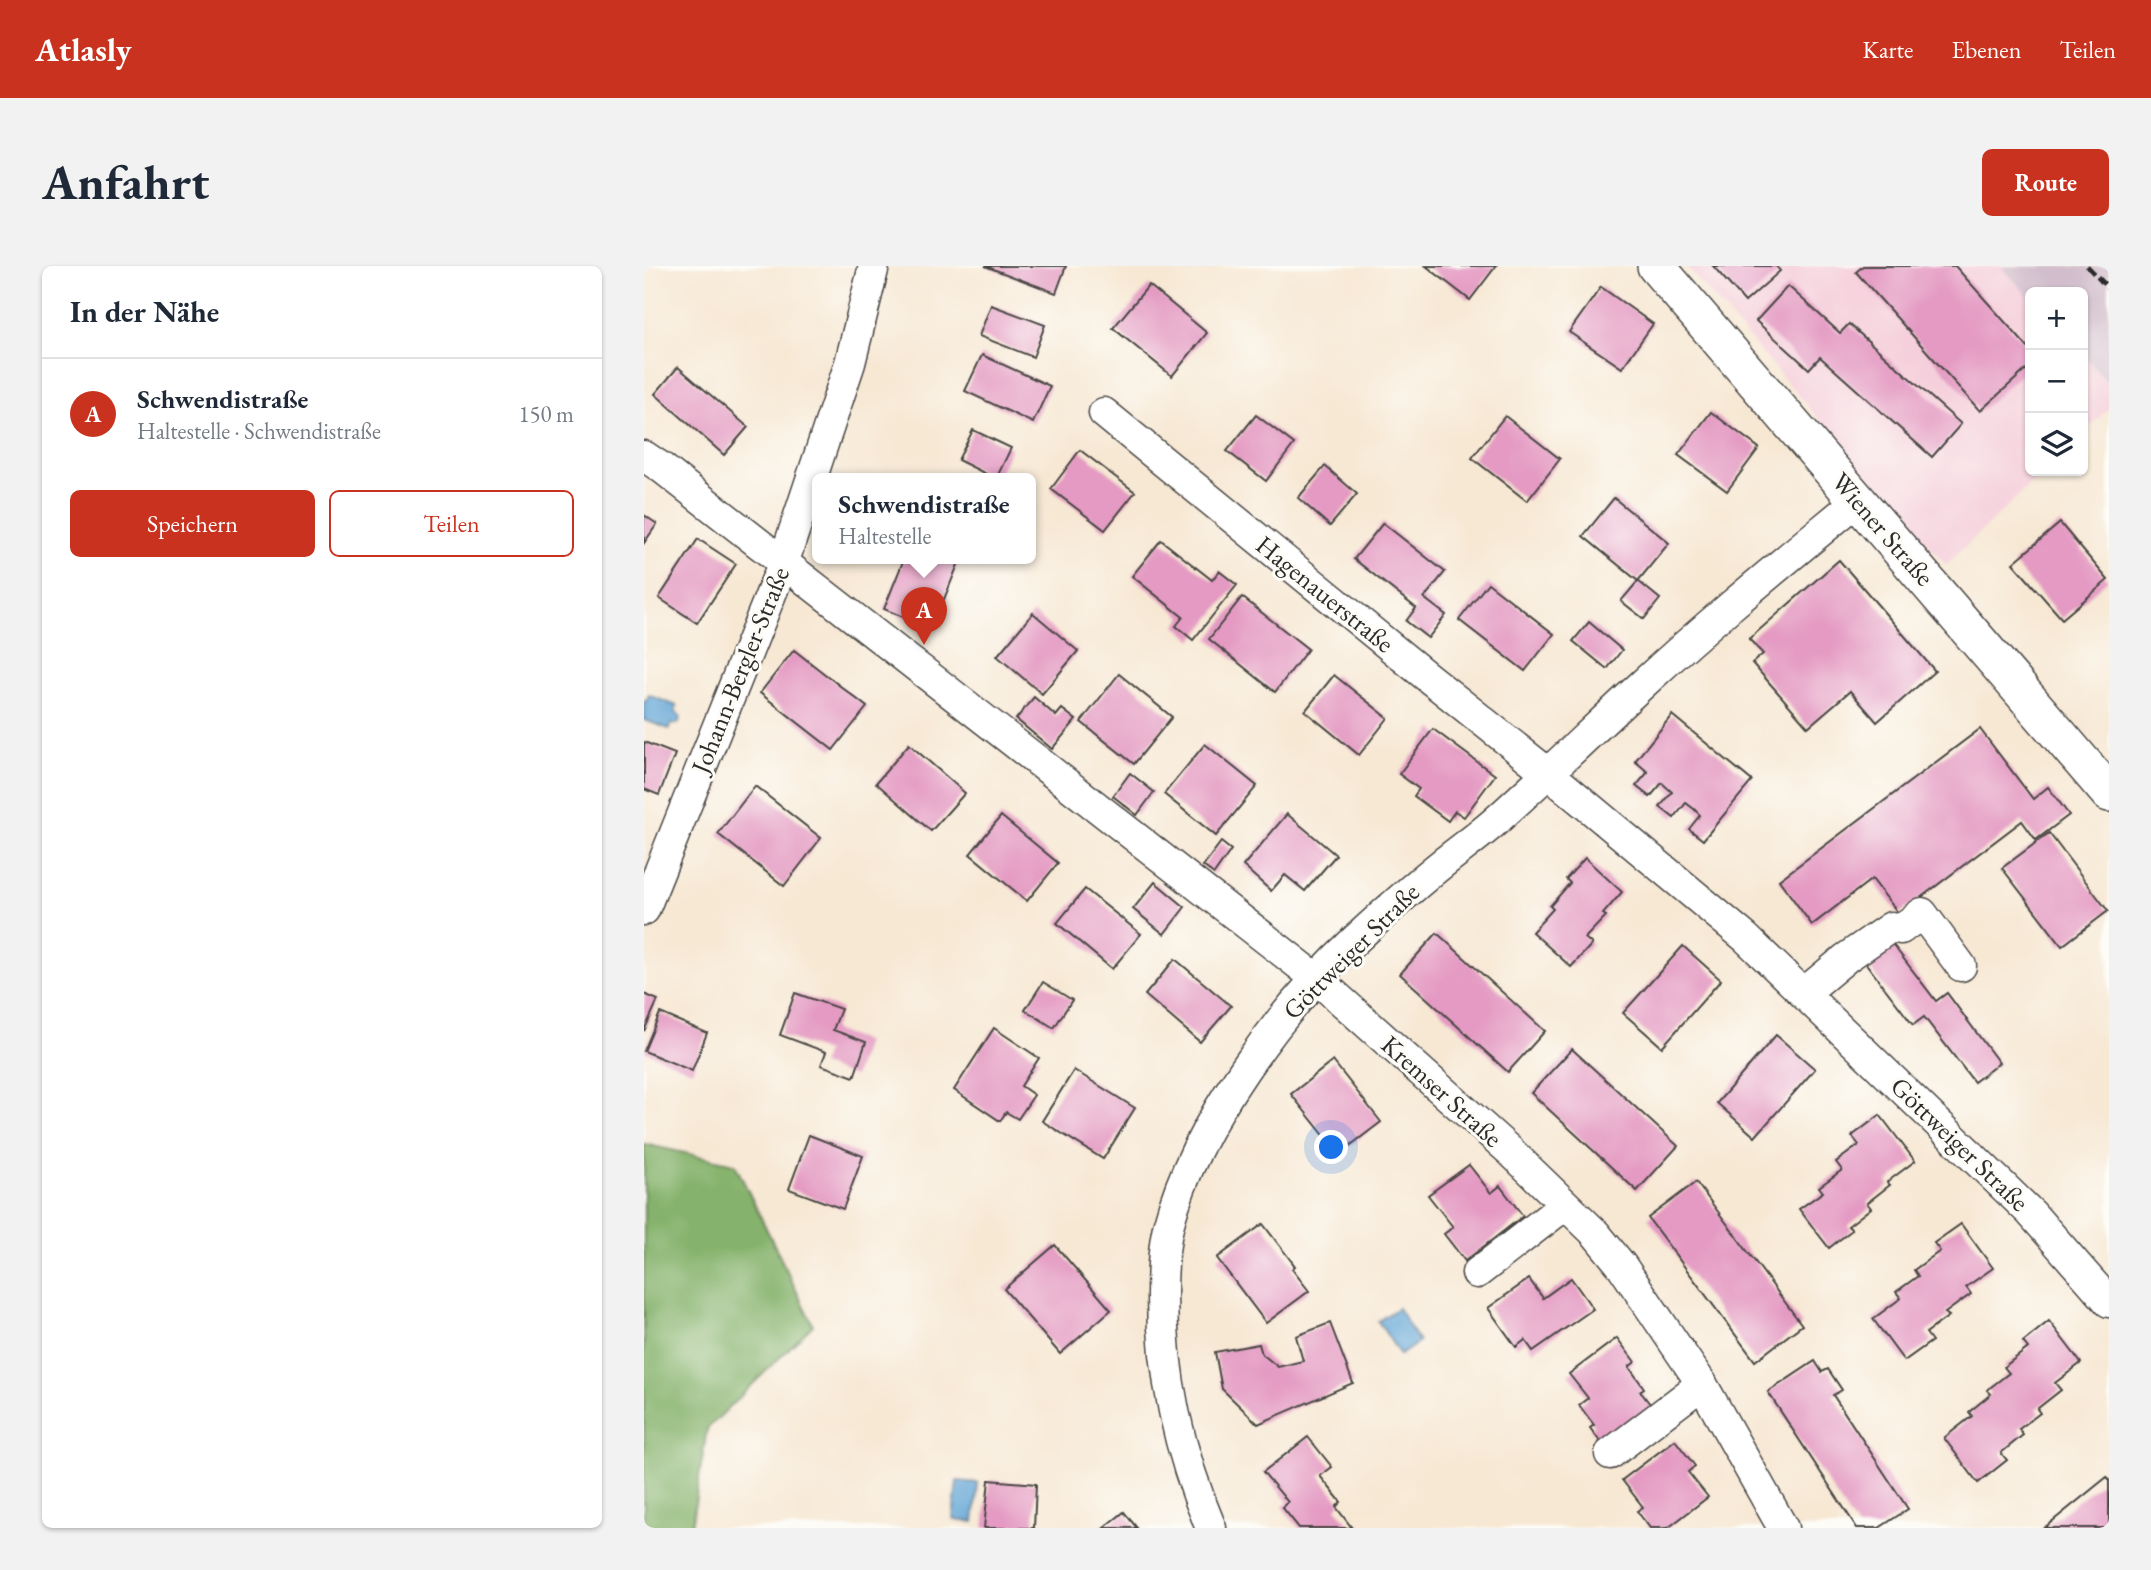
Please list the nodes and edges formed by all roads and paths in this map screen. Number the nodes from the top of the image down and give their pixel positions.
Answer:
1 (874, 266) edge
2 (1656, 266) edge
3 (1104, 413) dead end
4 (644, 456) edge
5 (813, 473) edge
6 (812, 477) edge
7 (1857, 500) junction
8 (783, 564) junction
9 (1549, 774) junction
10 (2109, 793) edge
11 (644, 910) edge
12 (1961, 966) dead end
13 (1316, 978) junction
14 (1804, 993) junction
15 (1566, 1205) junction
16 (1476, 1273) dead end
17 (2109, 1302) edge
18 (1702, 1384) junction
19 (1610, 1454) dead end
20 (1211, 1528) edge
21 (1783, 1528) edge

1 - 5 street, Johann-Bergler-Straße
2 - 7 main road, Wiener Straße
3 - 9 street, Hagenauerstraße
4 - 8 street, Kremser Straße
6 - 8 street, Johann-Bergler-Straße
7 - 9 street, Göttweiger Straße
7 - 10 main road, Wiener Straße
8 - 11 street, Johann-Bergler-Straße
8 - 13 street, Kremser Straße
9 - 13 street, Göttweiger Straße
9 - 14 street, Göttweiger Straße
12 - 14 street
13 - 15 street, Kremser Straße
13 - 20 street, Göttweiger Straße
14 - 17 street, Göttweiger Straße
15 - 16 street
15 - 18 street, Kremser Straße
18 - 19 street
18 - 21 street, Kremser Straße

